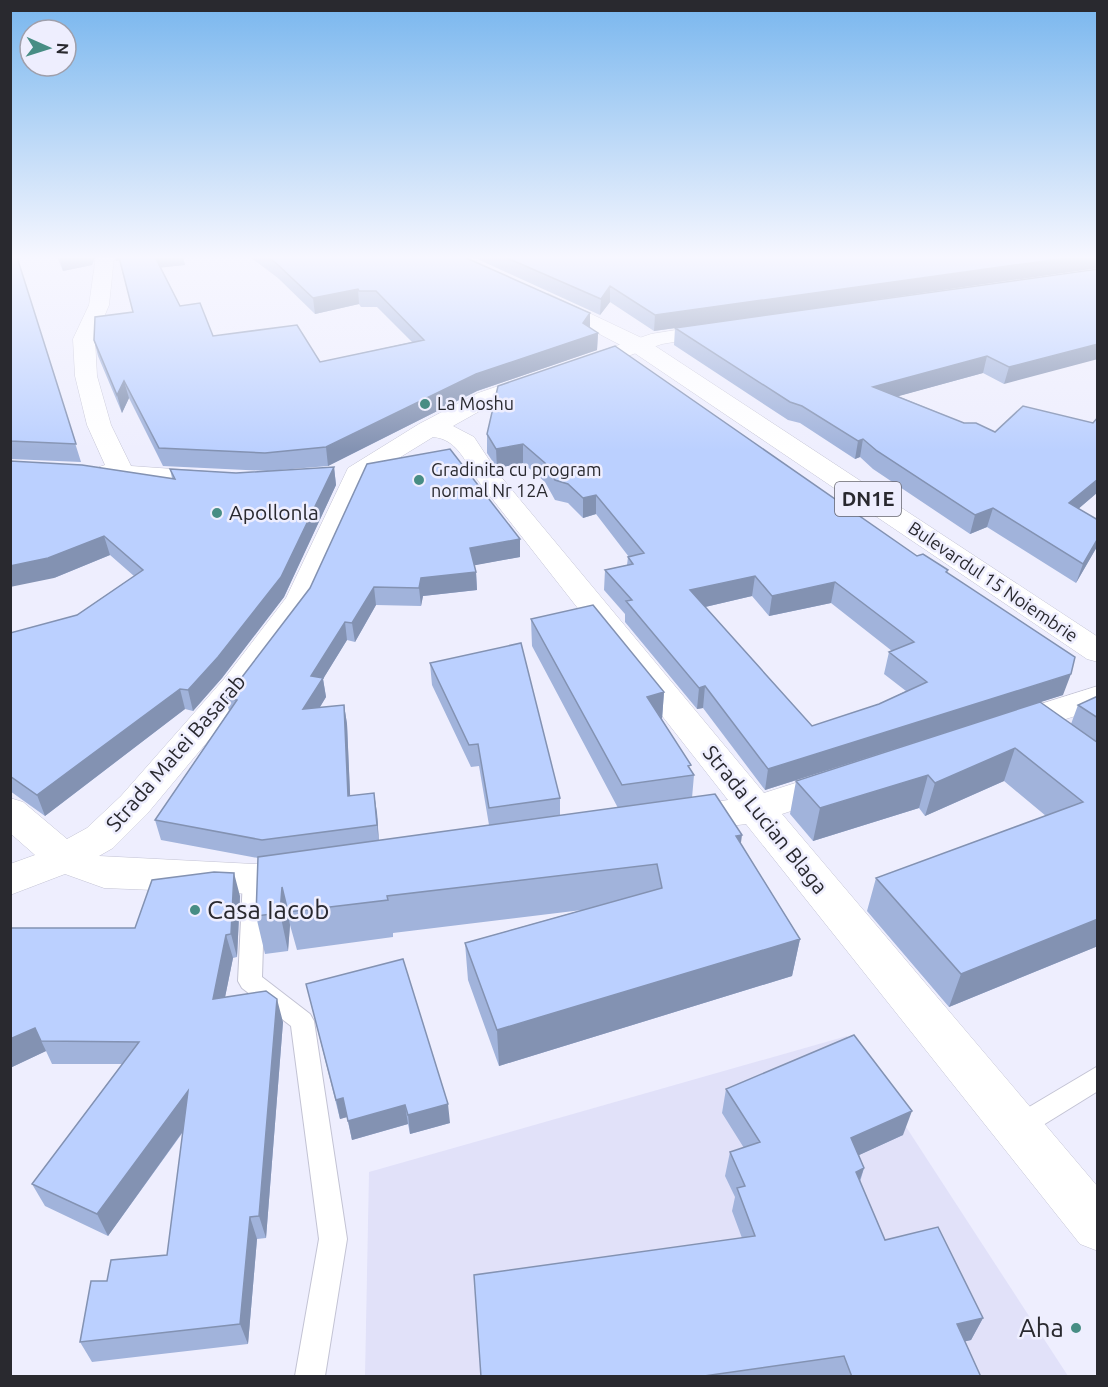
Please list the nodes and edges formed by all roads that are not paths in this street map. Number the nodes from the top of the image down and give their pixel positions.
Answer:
1 (92, 322) edge
2 (591, 322) edge
3 (739, 326) edge
4 (638, 345) junction
5 (486, 398) junction
6 (428, 429) junction
7 (447, 456) junction
8 (89, 471) edge
9 (122, 473) junction
10 (346, 475) junction
11 (239, 481) edge
12 (1098, 652) edge
13 (1098, 697) edge
14 (978, 736) edge
15 (868, 773) edge
16 (756, 809) junction
17 (10, 811) edge
18 (651, 824) edge
19 (64, 859) junction
20 (336, 868) edge
21 (254, 879) junction
22 (10, 880) edge
23 (1098, 1077) edge
24 (1015, 1129) junction
25 (1098, 1226) edge
26 (310, 1377) edge

1 - 9 street
2 - 4 street, Bulevardul 15 Noiembrie / DN1E
3 - 4 street
4 - 5 street
4 - 12 street, Bulevardul 15 Noiembrie / DN1E
5 - 6 street
5 - 7 street
6 - 7 street, Strada Lucian Blaga
6 - 10 street
7 - 10 street
7 - 16 street, Strada Lucian Blaga
8 - 9 street
9 - 11 street
10 - 19 street, Strada Matei Basarab
13 - 14 street
15 - 16 street
16 - 18 street
16 - 24 street, Strada Lucian Blaga
17 - 19 street
19 - 21 street
19 - 22 street, Strada Matei Basarab
20 - 21 street
21 - 26 lane
23 - 24 lane
24 - 25 street, Strada Lucian Blaga

